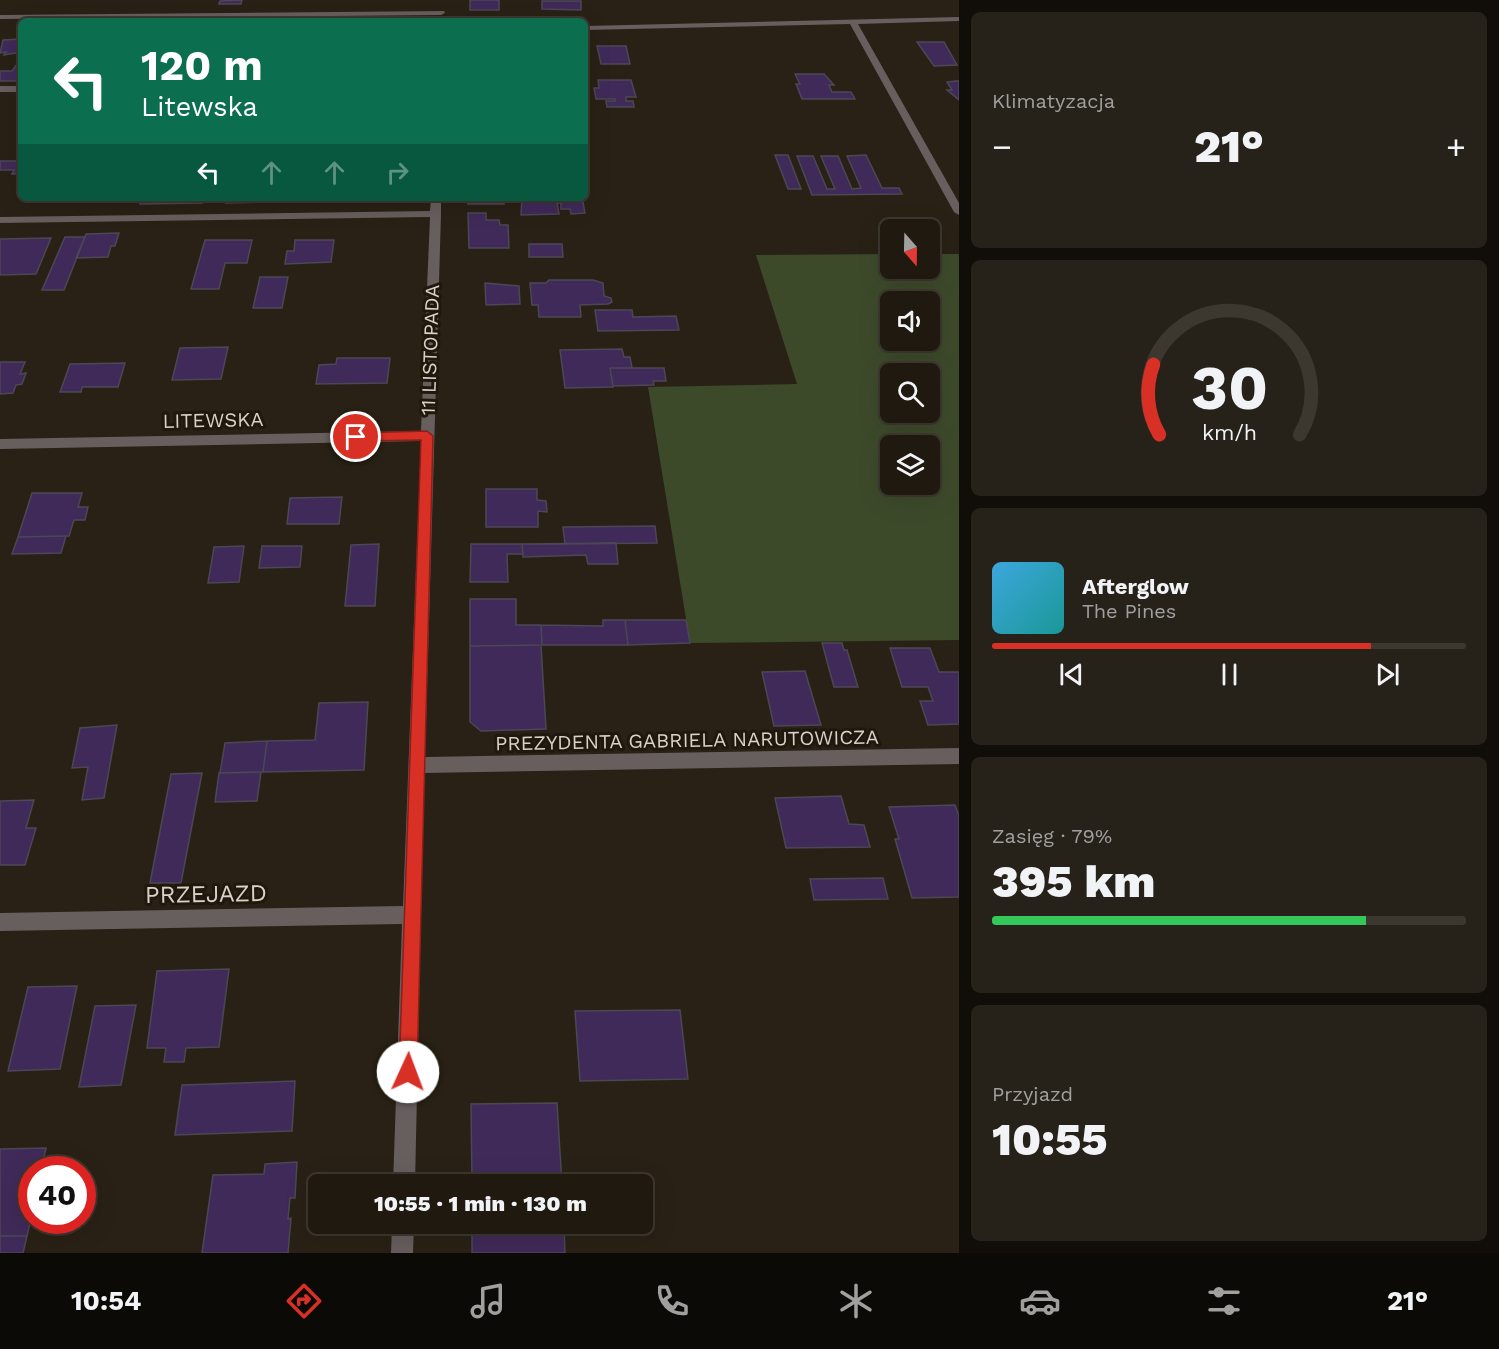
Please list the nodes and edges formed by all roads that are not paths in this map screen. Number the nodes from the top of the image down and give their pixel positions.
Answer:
1 (441, 0) edge
2 (0, 17) edge
3 (441, 17) edge
4 (959, 19) edge
5 (853, 22) junction
6 (588, 28) edge
7 (0, 89) edge
8 (18, 89) edge
9 (436, 206) edge
10 (959, 212) edge
11 (0, 220) edge
12 (427, 436) junction
13 (0, 444) edge
14 (959, 756) edge
15 (416, 765) junction
16 (413, 915) junction
17 (0, 921) edge
18 (404, 1174) edge
19 (403, 1234) edge
20 (402, 1253) edge

1 - 3 street
2 - 3 street
4 - 5 street
5 - 6 street
5 - 10 street
7 - 8 street
9 - 11 street
9 - 12 street, 11 LISTOPADA
12 - 13 street, LITEWSKA
12 - 15 street, 11 LISTOPADA
14 - 15 street, PREZYDENTA GABRIELA NARUTOWICZA
15 - 16 street, 11 LISTOPADA
16 - 17 street, PRZEJAZD
16 - 18 street, 11 LISTOPADA
19 - 20 street

